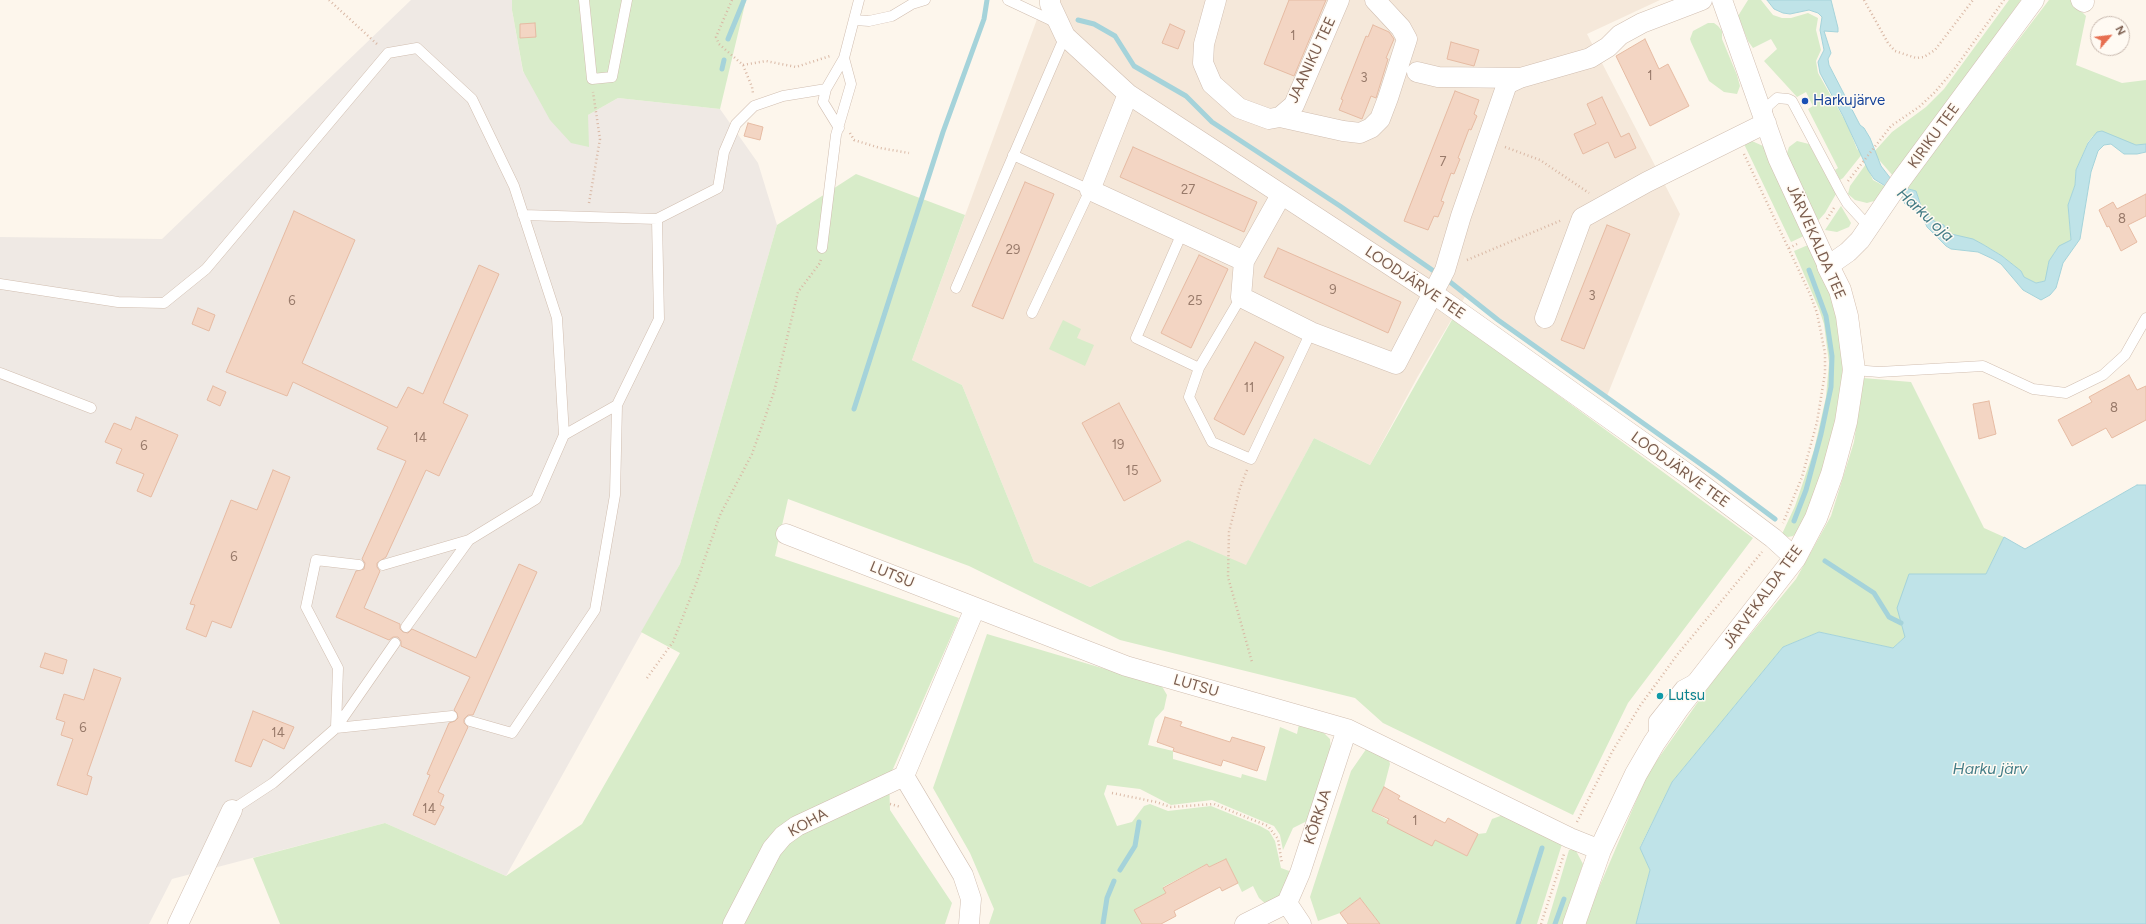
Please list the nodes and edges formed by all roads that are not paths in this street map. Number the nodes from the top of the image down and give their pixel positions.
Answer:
1 (584, 0) edge
2 (627, 0) edge
3 (859, 0) edge
4 (925, 0) edge
5 (1008, 0) edge
6 (1050, 0) edge
7 (1216, 0) edge
8 (1339, 0) edge
9 (1375, 0) edge
10 (1702, 0) edge
11 (2034, 0) edge
12 (1725, 1) edge
13 (855, 20) junction
14 (1062, 30) junction
15 (845, 55) junction
16 (1417, 72) dead end
17 (1520, 78) junction
18 (826, 89) junction
19 (1128, 94) junction
20 (1280, 117) junction
21 (840, 123) junction
22 (1766, 123) junction
23 (1013, 155) junction
24 (1090, 190) junction
25 (1281, 195) junction
26 (523, 215) junction
27 (657, 219) junction
28 (1869, 227) junction
29 (1182, 233) junction
30 (822, 248) road end
31 (1244, 261) junction
32 (1828, 266) junction
33 (1438, 283) junction
34 (0, 284) edge
35 (956, 288) dead end
36 (1241, 297) junction
37 (1032, 313) dead end
38 (1545, 318) dead end
39 (2146, 318) edge
40 (1311, 332) junction
41 (1199, 368) junction
42 (1854, 370) junction
43 (0, 373) edge
44 (617, 405) junction
45 (91, 408) dead end
46 (564, 435) junction
47 (786, 534) dead end
48 (469, 540) junction
49 (1795, 558) junction
50 (359, 565) dead end
51 (383, 565) dead end
52 (975, 608) junction
53 (406, 627) dead end
54 (395, 643) dead end
55 (452, 716) dead end
56 (470, 721) dead end
57 (336, 728) junction
58 (1347, 730) junction
59 (904, 776) junction
60 (232, 810) joint
61 (1600, 850) junction
62 (1287, 903) junction
63 (178, 924) edge
64 (733, 924) edge
65 (969, 924) edge
66 (1245, 924) edge
67 (1301, 924) edge
68 (1574, 924) edge

1 - 2 lane
3 - 13 lane
4 - 13 lane
5 - 14 lane
6 - 14 street, LOODJÄRVE TEE
7 - 20 street, JAANIKU TEE
8 - 20 street, JAANIKU TEE
9 - 20 street, JAANIKU TEE
10 - 17 street
11 - 28 street, KIRIKU TEE
12 - 22 street, JÄRVEKALDA TEE
13 - 15 lane
14 - 19 street, LOODJÄRVE TEE
14 - 23 lane
15 - 18 lane
15 - 21 lane
16 - 17 street
17 - 33 street
18 - 21 lane
18 - 27 lane
19 - 24 street
19 - 25 street, LOODJÄRVE TEE
21 - 30 lane
22 - 28 lane
22 - 32 street, JÄRVEKALDA TEE
22 - 38 street
23 - 24 lane
23 - 35 lane
24 - 29 street
24 - 37 lane
25 - 31 street
25 - 33 street, LOODJÄRVE TEE
26 - 27 lane
26 - 34 lane
26 - 46 lane
27 - 44 lane
28 - 32 street, KIRIKU TEE
29 - 31 street
29 - 41 lane
31 - 36 street
32 - 42 street, JÄRVEKALDA TEE
33 - 40 street
33 - 49 street, LOODJÄRVE TEE
36 - 40 street
36 - 41 lane
39 - 42 lane
40 - 41 lane
42 - 49 street, JÄRVEKALDA TEE
43 - 45 lane
44 - 46 lane
44 - 56 lane
46 - 48 lane
47 - 52 street, LUTSU
48 - 51 lane
48 - 53 lane
49 - 61 street, JÄRVEKALDA TEE
50 - 57 lane
52 - 58 street, LUTSU
52 - 59 street
54 - 57 lane
55 - 57 lane
57 - 60 lane
58 - 61 street, LUTSU
58 - 62 street, KÕRKJA
59 - 64 street, KOHA
59 - 65 street
60 - 63 street
61 - 68 street, JÄRVEKALDA TEE
62 - 66 street
62 - 67 street

